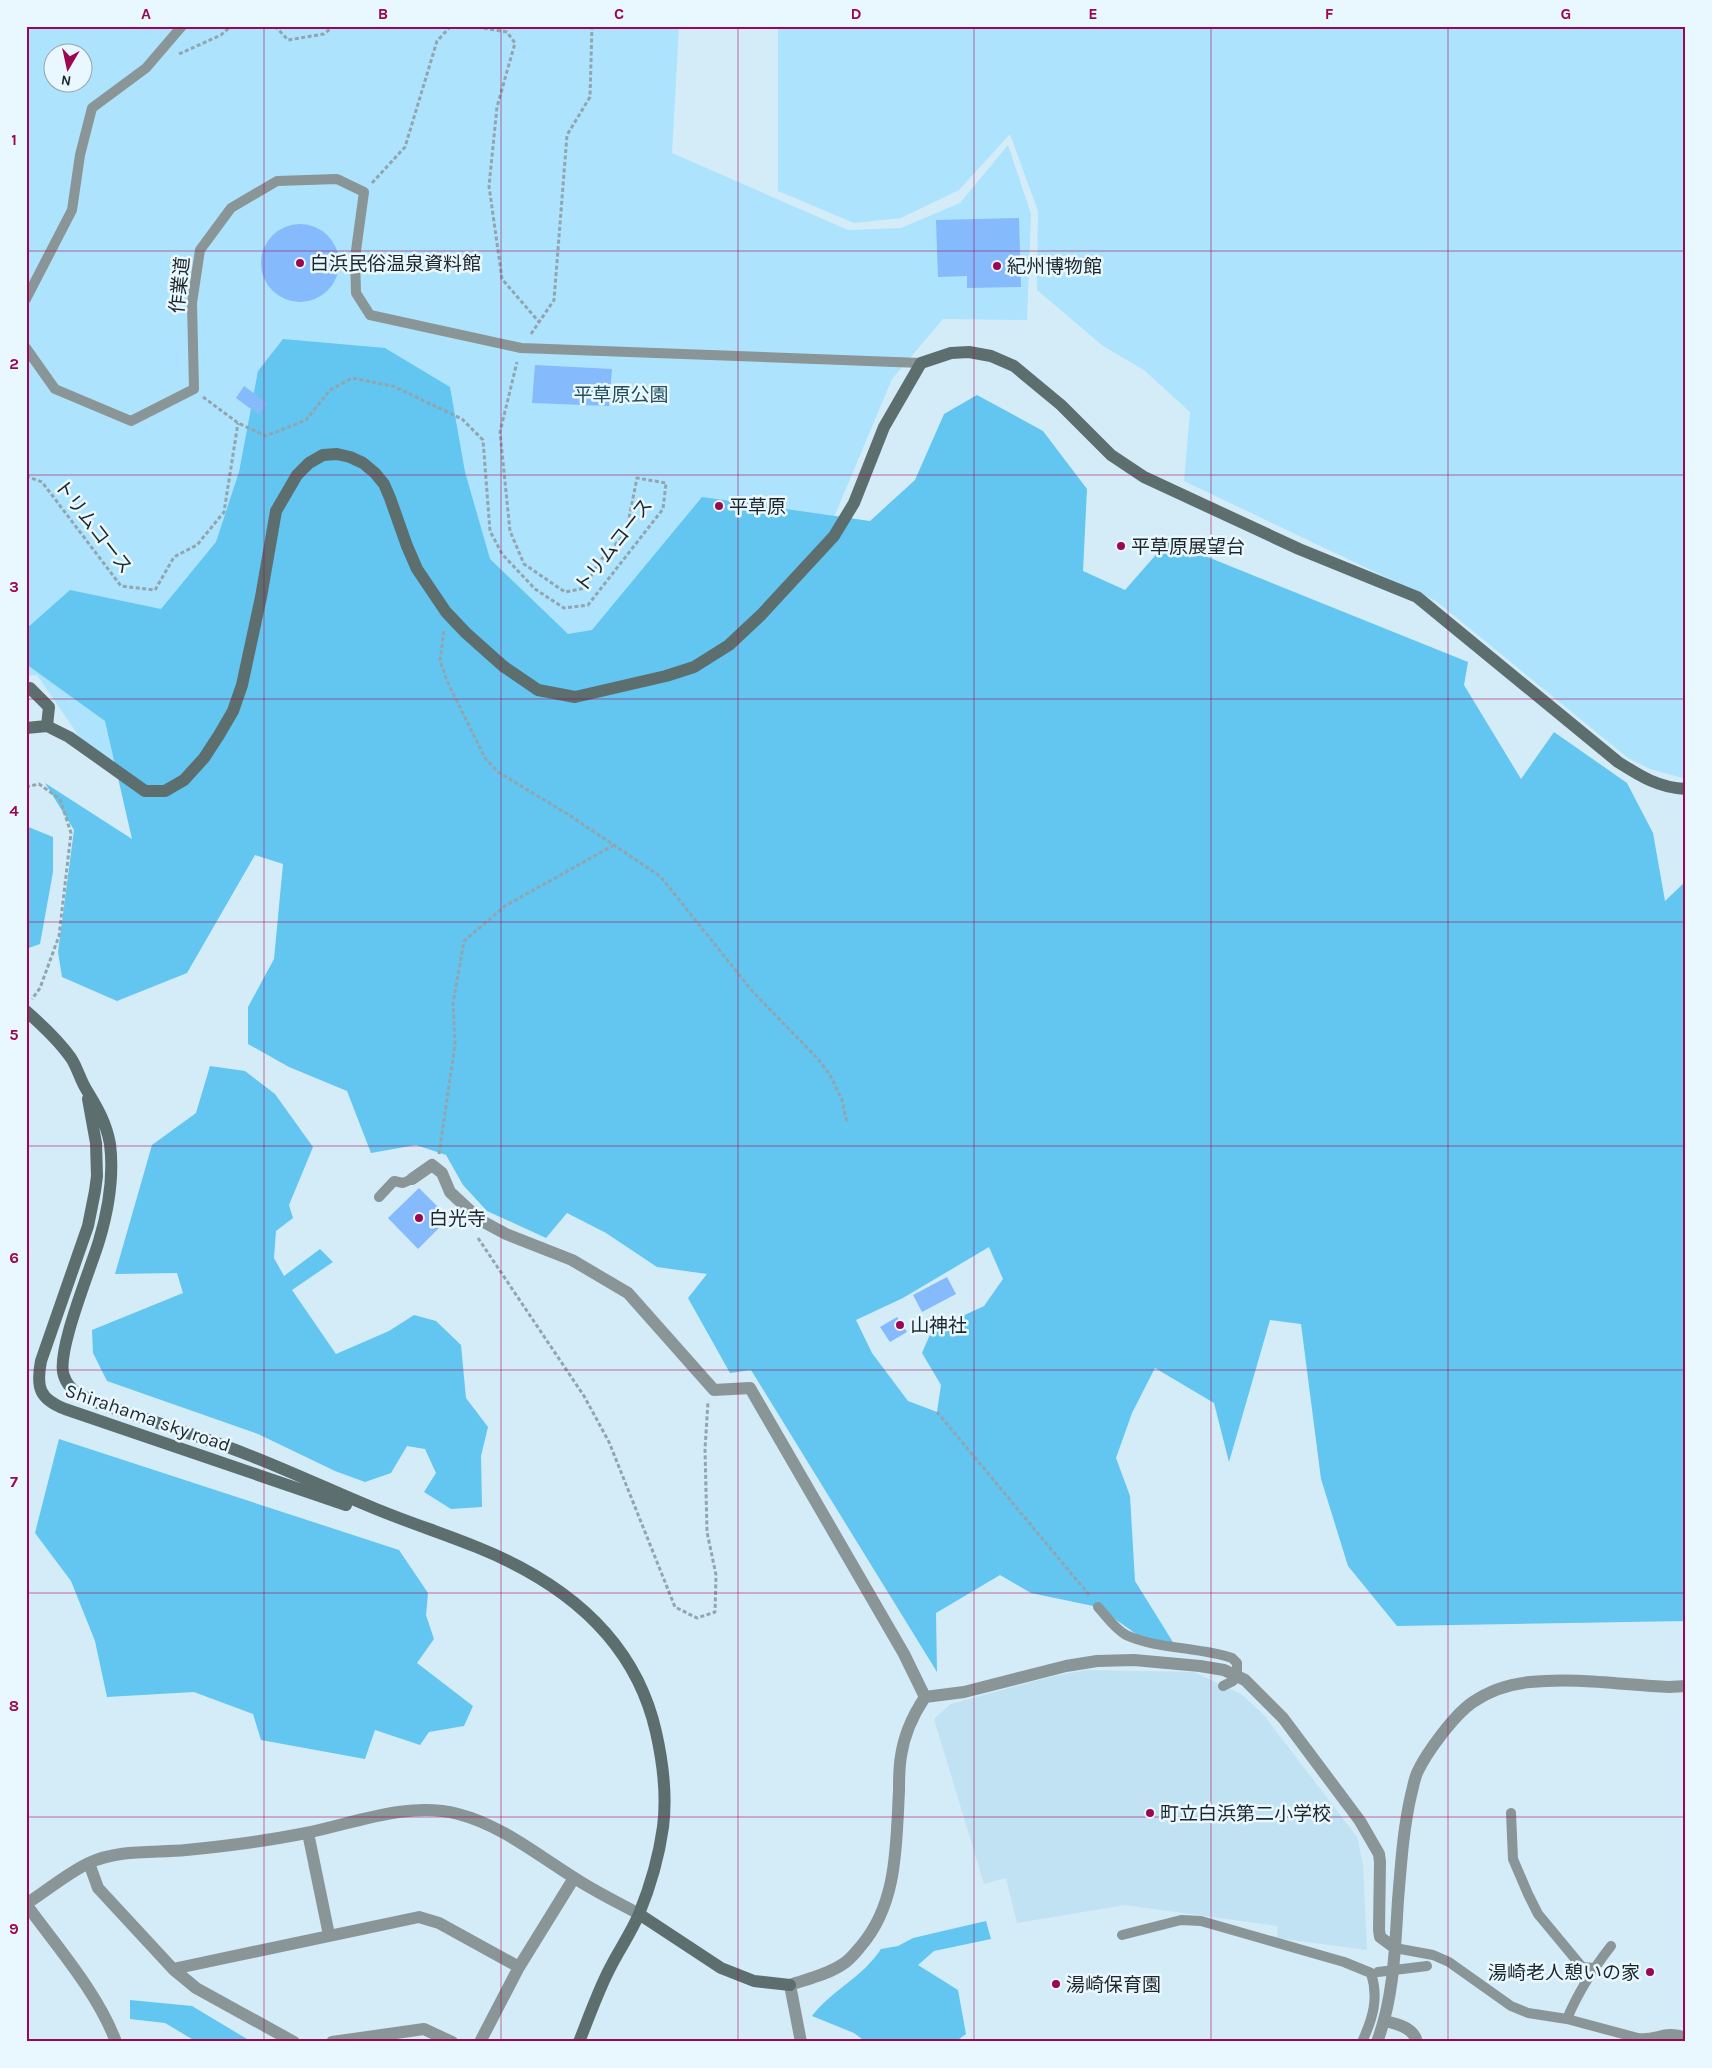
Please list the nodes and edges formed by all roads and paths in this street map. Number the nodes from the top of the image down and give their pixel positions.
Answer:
1 (182, 26) edge
2 (231, 26) edge
3 (275, 26) edge
4 (334, 26) edge
5 (451, 26) edge
6 (471, 26) edge
7 (592, 26) edge
8 (486, 27) edge
9 (171, 57) dead end
10 (364, 192) junction
11 (26, 299) edge
12 (539, 322) junction
13 (26, 348) edge
14 (521, 348) junction
15 (921, 363) junction
16 (194, 389) junction
17 (238, 423) junction
18 (26, 476) edge
19 (446, 612) junction
20 (26, 689) edge
21 (47, 726) junction
22 (26, 728) edge
23 (26, 787) edge
24 (1686, 789) edge
25 (614, 845) junction
26 (29, 1006) edge
27 (86, 1090) junction
28 (847, 1123) dead end
29 (442, 1173) junction
30 (412, 1179) joint
31 (379, 1197) dead end
32 (473, 1230) dead end
33 (714, 1390) junction
34 (937, 1412) dead end
35 (401, 1520) junction
36 (1082, 1584) dead end
37 (1098, 1607) dead end
38 (1237, 1676) junction
39 (1223, 1686) dead end
40 (1686, 1686) edge
41 (925, 1698) junction
42 (1511, 1813) dead end
43 (308, 1833) junction
44 (89, 1863) junction
45 (574, 1878) junction
46 (26, 1904) edge
47 (639, 1914) junction
48 (329, 1935) junction
49 (1122, 1935) dead end
50 (1611, 1946) dead end
51 (1395, 1948) junction
52 (1449, 1962) junction
53 (519, 1967) junction
54 (1594, 1968) junction
55 (173, 1969) junction
56 (1374, 1972) junction
57 (790, 1985) junction
58 (1567, 2019) junction
59 (1385, 2020) junction
60 (1686, 2037) edge
61 (116, 2042) edge
62 (294, 2042) edge
63 (332, 2042) edge
64 (452, 2042) edge
65 (480, 2042) edge
66 (579, 2042) edge
67 (802, 2042) edge
68 (1362, 2042) edge
69 (1377, 2042) edge
70 (1417, 2042) edge

1 - 11 lane
2 - 9 path
3 - 4 path
5 - 10 path
6 - 8 path
7 - 12 path, トリムコース
8 - 12 path
10 - 14 lane
10 - 16 lane, 作業道
12 - 14 path, トリムコース
13 - 16 lane
14 - 15 lane
14 - 17 path, トリムコース
15 - 19 street
15 - 24 street
16 - 17 path, トリムコース
17 - 18 path, トリムコース
19 - 21 street
19 - 25 path
20 - 21 street
21 - 22 street
23 - 26 path
25 - 28 path
25 - 29 path
26 - 27 street, Shirahama sky road
27 - 35 street, Shirahama sky road
27 - 35 street, Shirahama sky road
29 - 30 street
29 - 33 street
30 - 31 lane
32 - 33 path
33 - 41 street
34 - 36 path
35 - 47 street, Shirahama sky road
37 - 38 lane
38 - 39 lane
38 - 41 street
38 - 51 street
40 - 51 street
41 - 57 street
42 - 54 lane
43 - 44 street
43 - 45 street
43 - 48 street
44 - 46 street
44 - 55 street
45 - 47 street
45 - 53 street
46 - 61 street
47 - 57 street
47 - 66 street, Shirahama sky road
48 - 53 street
48 - 55 street
49 - 56 lane
50 - 54 lane
51 - 52 lane
51 - 59 street
52 - 56 lane, bridge
52 - 58 lane
53 - 65 street
54 - 58 lane
55 - 62 street
56 - 68 lane
57 - 67 street
58 - 60 lane
59 - 69 street
59 - 70 street
63 - 64 street

